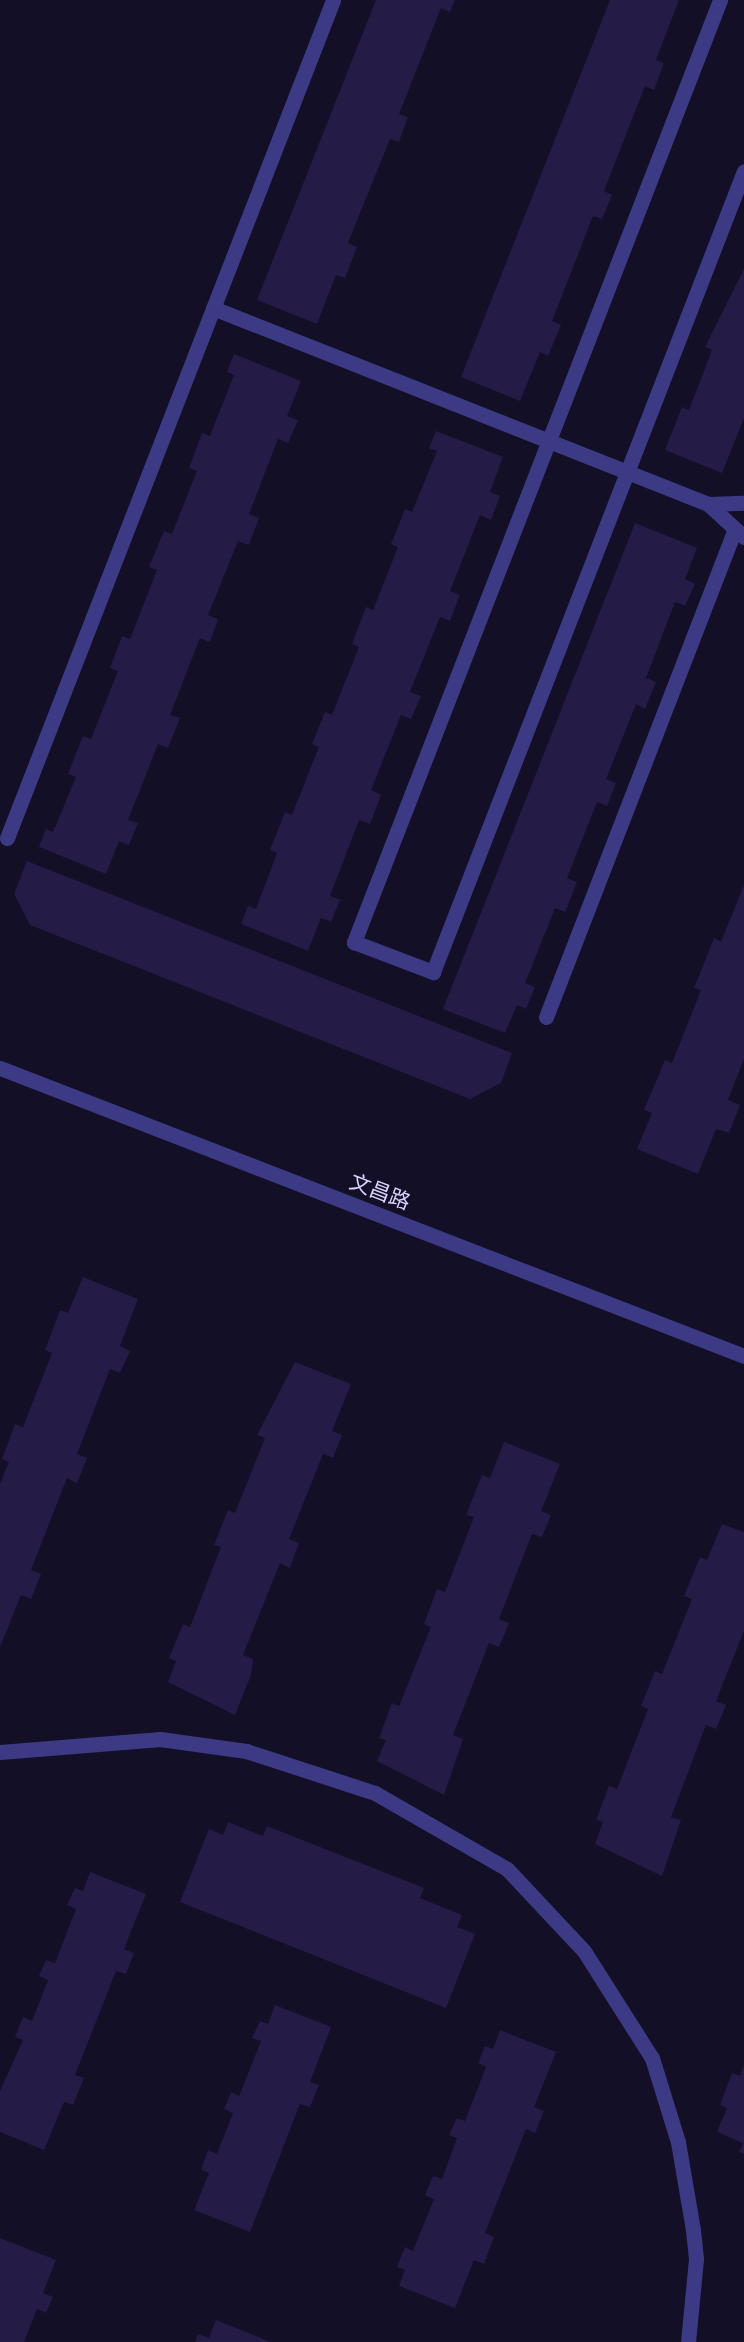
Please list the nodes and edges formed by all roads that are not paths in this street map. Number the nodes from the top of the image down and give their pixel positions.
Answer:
1 (333, 0) edge
2 (720, 0) edge
3 (744, 171) edge
4 (213, 308) junction
5 (549, 441) junction
6 (628, 472) junction
7 (708, 504) junction
8 (744, 504) edge
9 (739, 533) edge
10 (7, 838) dead end
11 (546, 1017) dead end
12 (0, 1068) edge
13 (744, 1356) edge
14 (0, 1752) edge
15 (688, 2342) edge

1 - 4 street
2 - 5 street
3 - 6 street
4 - 5 street
4 - 10 street
5 - 6 street
5 - 6 street
6 - 7 street
7 - 8 street
7 - 9 street
9 - 11 street
12 - 13 street, 文昌路
14 - 15 street

